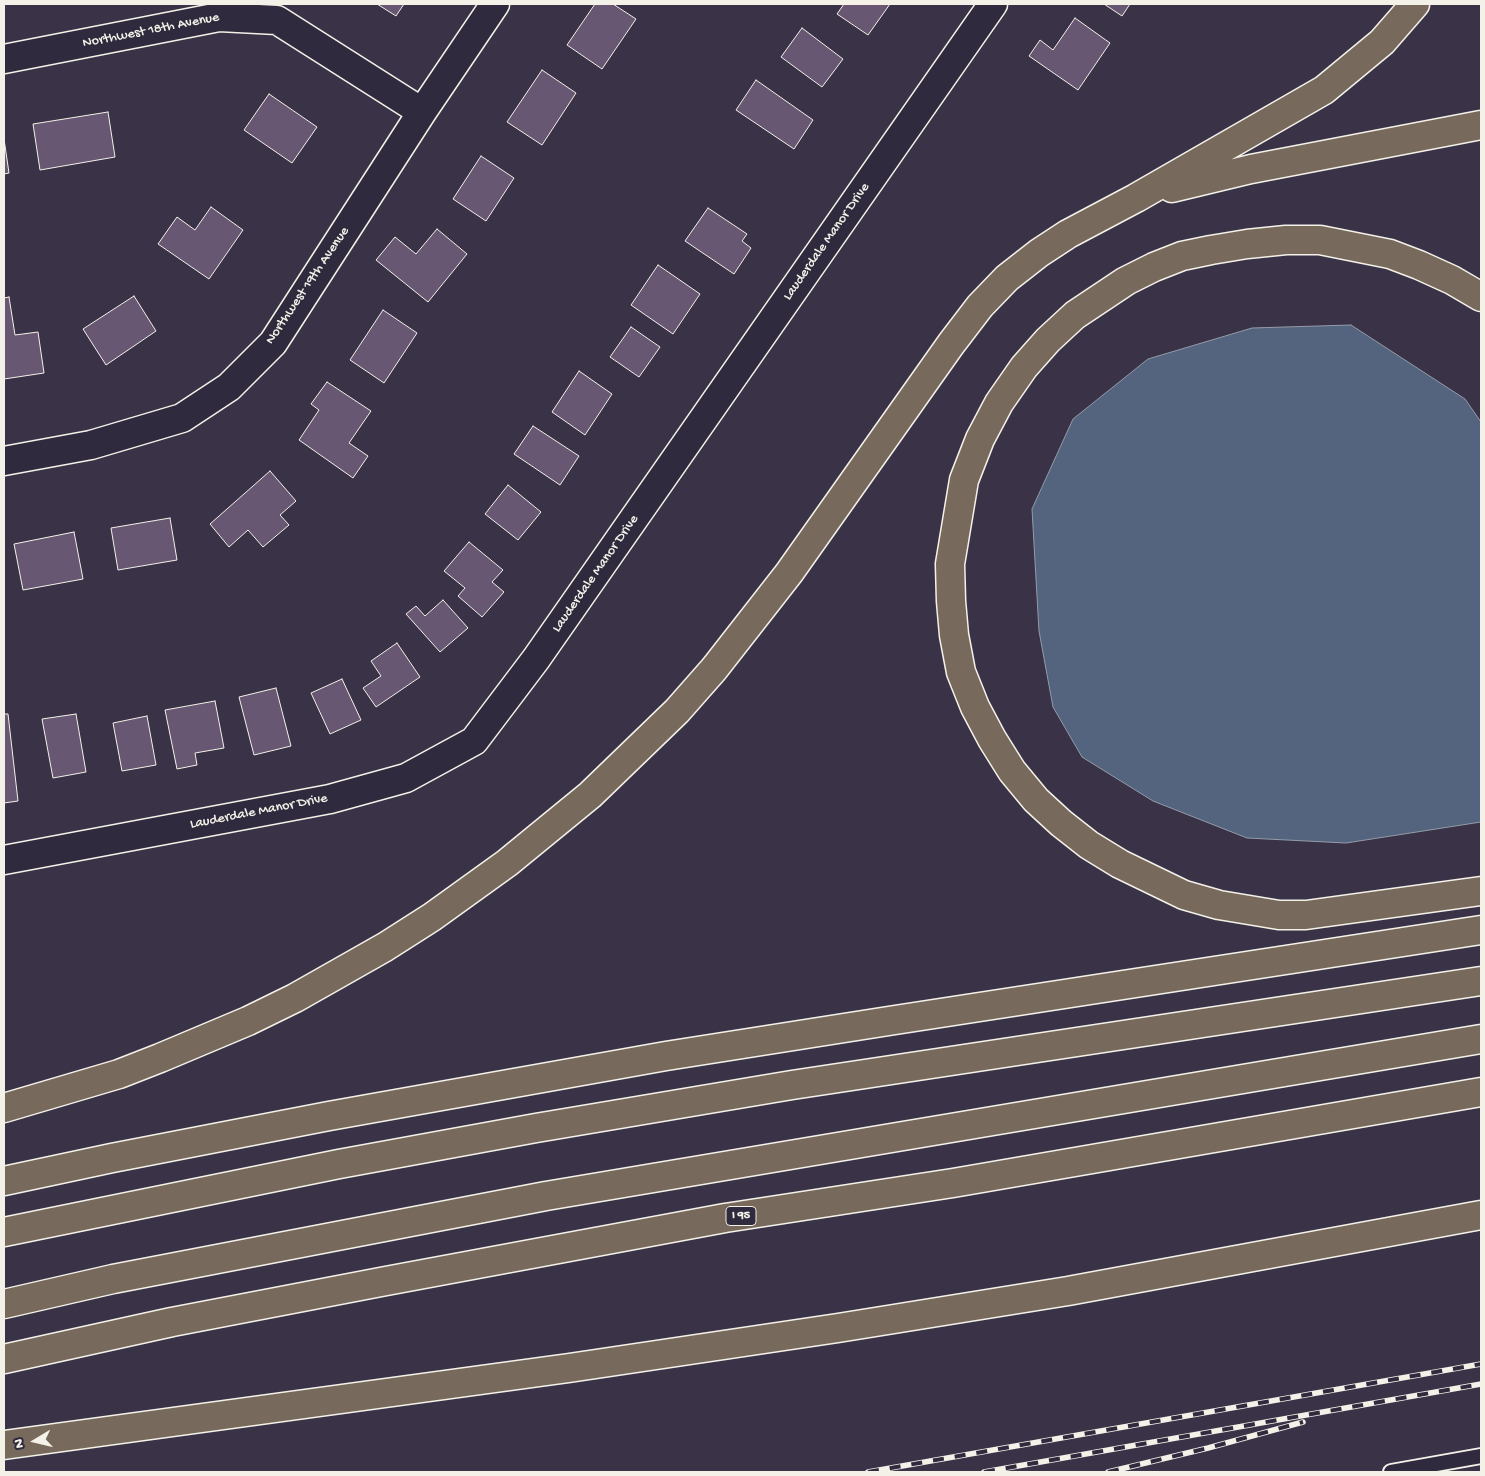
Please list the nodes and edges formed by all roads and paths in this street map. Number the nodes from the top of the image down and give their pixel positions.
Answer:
1 (495, 4) edge
2 (993, 4) edge
3 (1415, 4) edge
4 (4, 59) edge
5 (422, 112) junction
6 (1481, 125) edge
7 (1136, 198) junction
8 (1481, 297) edge
9 (4, 461) edge
10 (4, 860) edge
11 (1481, 891) edge
12 (1481, 930) edge
13 (1481, 980) edge
14 (1481, 1039) edge
15 (1481, 1092) edge
16 (4, 1108) edge
17 (4, 1181) edge
18 (1481, 1215) edge
19 (4, 1232) edge
20 (4, 1304) edge
21 (4, 1359) edge
22 (4, 1445) edge
23 (1481, 1456) edge
24 (1391, 1472) edge

1 - 5 street, Northwest 19th Avenue
2 - 10 street, Lauderdale Manor Drive
3 - 7 highway
4 - 5 street, Northwest 18th Avenue
5 - 9 street, Northwest 19th Avenue
6 - 7 highway
7 - 16 highway
8 - 11 highway
12 - 17 highway
13 - 19 highway
14 - 20 highway
15 - 21 highway, I 95
18 - 22 highway
23 - 24 lane

